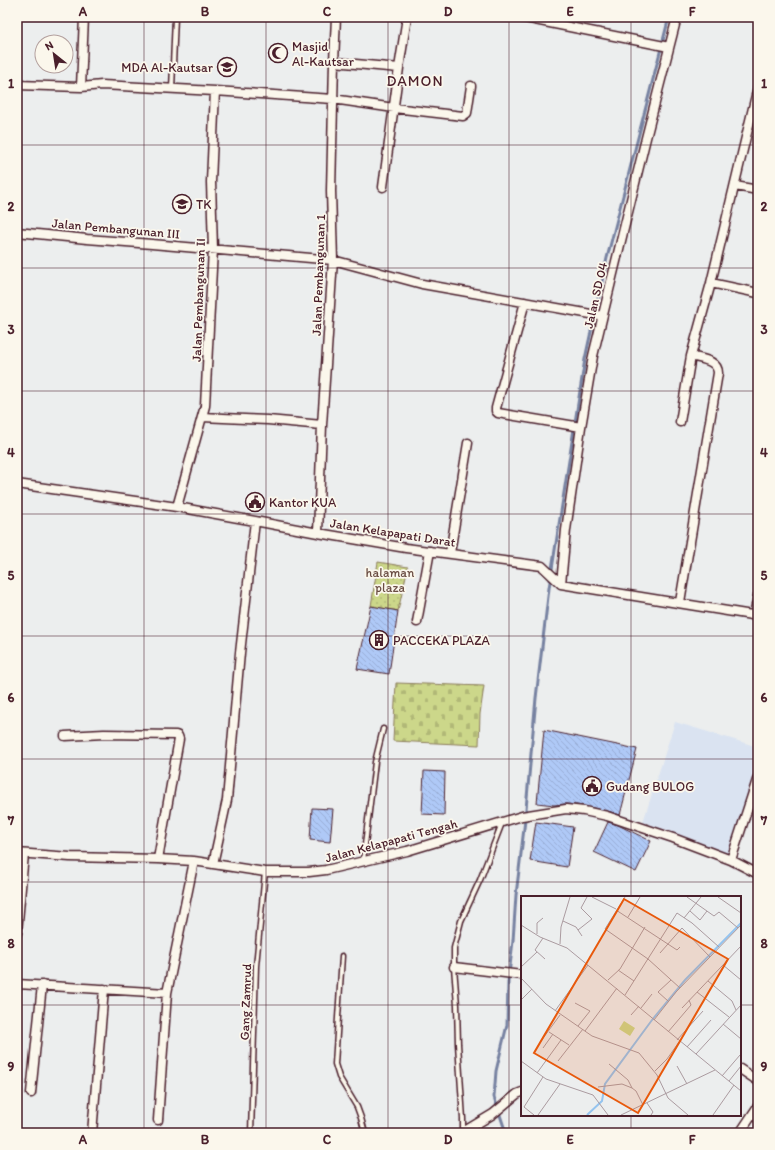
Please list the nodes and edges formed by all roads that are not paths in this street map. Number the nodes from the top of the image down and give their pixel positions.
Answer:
1 (84, 17) edge
2 (175, 17) edge
3 (336, 17) edge
4 (407, 17) edge
5 (520, 17) edge
6 (677, 17) edge
7 (665, 46) junction
8 (334, 62) junction
9 (399, 68) junction
10 (17, 85) edge
11 (471, 86) dead end
12 (81, 87) junction
13 (758, 87) edge
14 (172, 89) junction
15 (215, 91) junction
16 (333, 99) junction
17 (394, 108) junction
18 (735, 186) junction
19 (382, 187) dead end
20 (758, 190) edge
21 (17, 232) edge
22 (214, 249) junction
23 (333, 260) junction
24 (712, 283) junction
25 (758, 293) edge
26 (525, 302) junction
27 (597, 315) junction
28 (691, 356) junction
29 (202, 417) junction
30 (680, 422) dead end
31 (322, 425) junction
32 (577, 427) junction
33 (468, 443) dead end
34 (17, 484) edge
35 (177, 507) junction
36 (255, 521) junction
37 (318, 533) junction
38 (430, 551) junction
39 (450, 553) junction
40 (561, 584) junction
41 (758, 596) edge
42 (680, 602) junction
43 (756, 615) edge
44 (417, 622) dead end
45 (384, 729) dead end
46 (64, 736) dead end
47 (758, 777) edge
48 (502, 822) junction
49 (20, 854) edge
50 (158, 859) junction
51 (732, 860) junction
52 (194, 861) junction
53 (363, 861) junction
54 (213, 864) junction
55 (265, 872) junction
56 (758, 874) edge
57 (17, 933) edge
58 (342, 956) dead end
59 (454, 967) junction
60 (520, 974) edge
61 (17, 984) edge
62 (42, 985) junction
63 (104, 989) junction
64 (167, 993) junction
65 (741, 1070) edge
66 (758, 1081) edge
67 (31, 1093) dead end
68 (521, 1093) edge
69 (758, 1106) edge
70 (158, 1120) dead end
71 (92, 1133) edge
72 (251, 1133) edge
73 (365, 1133) edge
74 (463, 1133) edge
75 (740, 1133) edge

1 - 12 street
2 - 14 lane
3 - 8 street, Jalan Pembangunan 1
4 - 9 street
5 - 7 street
6 - 7 street, Jalan SD 04
7 - 27 street, Jalan SD 04
8 - 9 street
8 - 16 street, Jalan Pembangunan 1
9 - 17 street
10 - 12 street
11 - 17 street
12 - 14 street
13 - 18 street
14 - 15 street
15 - 16 street
15 - 22 street, Jalan Pembangunan II
16 - 17 street
16 - 23 street, Jalan Pembangunan 1
17 - 19 street
18 - 20 street
18 - 24 street
21 - 22 street, Jalan Pembangunan III
22 - 23 street, Jalan Pembangunan III
22 - 29 street, Jalan Pembangunan II
23 - 26 street, Jalan Pembangunan III
23 - 31 street, Jalan Pembangunan 1
24 - 25 street
24 - 28 street
26 - 27 street, Jalan Pembangunan III
26 - 32 street
27 - 32 street, Jalan SD 04
28 - 30 street
28 - 42 street
29 - 31 street
29 - 35 street, Jalan Pembangunan II
31 - 37 street, Jalan Pembangunan 1
32 - 40 street, Jalan SD 04
33 - 39 street
34 - 35 street, Jalan Kelapapati Darat
35 - 36 street, Jalan Kelapapati Darat
36 - 37 street, Jalan Kelapapati Darat
36 - 54 street
37 - 38 street, Jalan Kelapapati Darat
38 - 39 street, Jalan Kelapapati Darat
38 - 44 street
39 - 40 street, Jalan Kelapapati Darat
40 - 42 street
41 - 43 street
42 - 43 street
45 - 53 lane
46 - 50 street
47 - 51 street
48 - 51 street, Jalan Kelapapati Tengah
48 - 53 street, Jalan Kelapapati Tengah
48 - 59 lane
49 - 50 street, Jalan Kelapapati Tengah
49 - 57 street
50 - 52 street, Jalan Kelapapati Tengah
51 - 56 street, Jalan Kelapapati Tengah
52 - 54 street, Jalan Kelapapati Tengah
52 - 64 street
53 - 55 street, Jalan Kelapapati Tengah
54 - 55 street, Jalan Kelapapati Tengah
55 - 72 lane, Gang Zamrud
58 - 73 lane
59 - 60 street
59 - 74 lane
61 - 62 street
62 - 63 street
62 - 67 street
63 - 64 street
63 - 71 street
64 - 70 street
65 - 66 street
68 - 74 street
69 - 75 street

